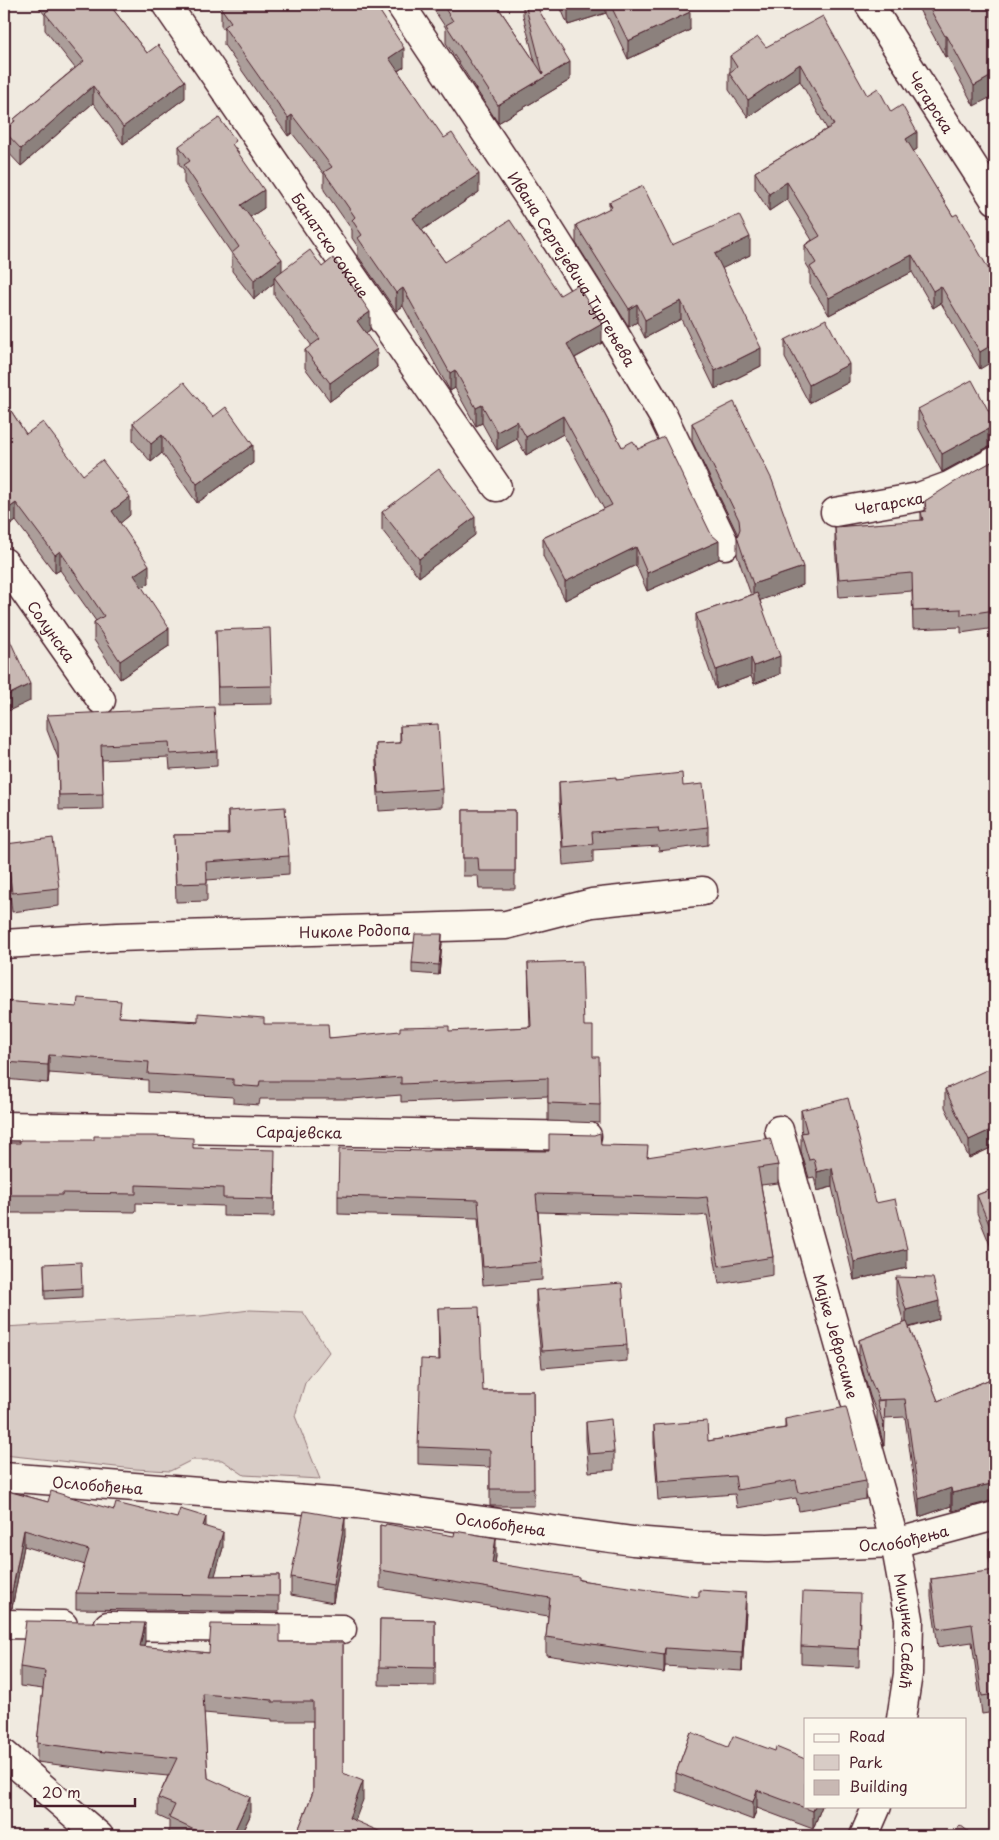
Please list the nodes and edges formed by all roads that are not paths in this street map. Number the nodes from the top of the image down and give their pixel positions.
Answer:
1 (166, 4) edge
2 (400, 4) edge
3 (869, 4) edge
4 (995, 200) edge
5 (995, 461) edge
6 (497, 486) dead end
7 (834, 512) dead end
8 (725, 545) dead end
9 (4, 562) edge
10 (101, 700) dead end
11 (703, 892) dead end
12 (4, 944) edge
13 (4, 1126) edge
14 (779, 1130) dead end
15 (594, 1136) edge
16 (4, 1477) edge
17 (995, 1516) edge
18 (895, 1543) junction
19 (4, 1624) edge
20 (342, 1630) dead end
21 (901, 1718) edge
22 (4, 1754) edge
23 (876, 1808) edge
24 (100, 1836) edge
25 (864, 1836) edge

1 - 6 street, Банатско сокаче
2 - 8 street, Ивана Сергејевича Тургењева
3 - 4 street, Чегарска
5 - 7 street, Чегарска
9 - 10 street, Солунска
11 - 12 street, Николе Родопа
13 - 15 street, Сарајевска
14 - 18 street, Мајке Јевросиме
16 - 18 street, Ослобођења
17 - 18 street, Ослобођења
18 - 21 street, Милунке Савић
19 - 20 street
22 - 24 street
23 - 25 street

